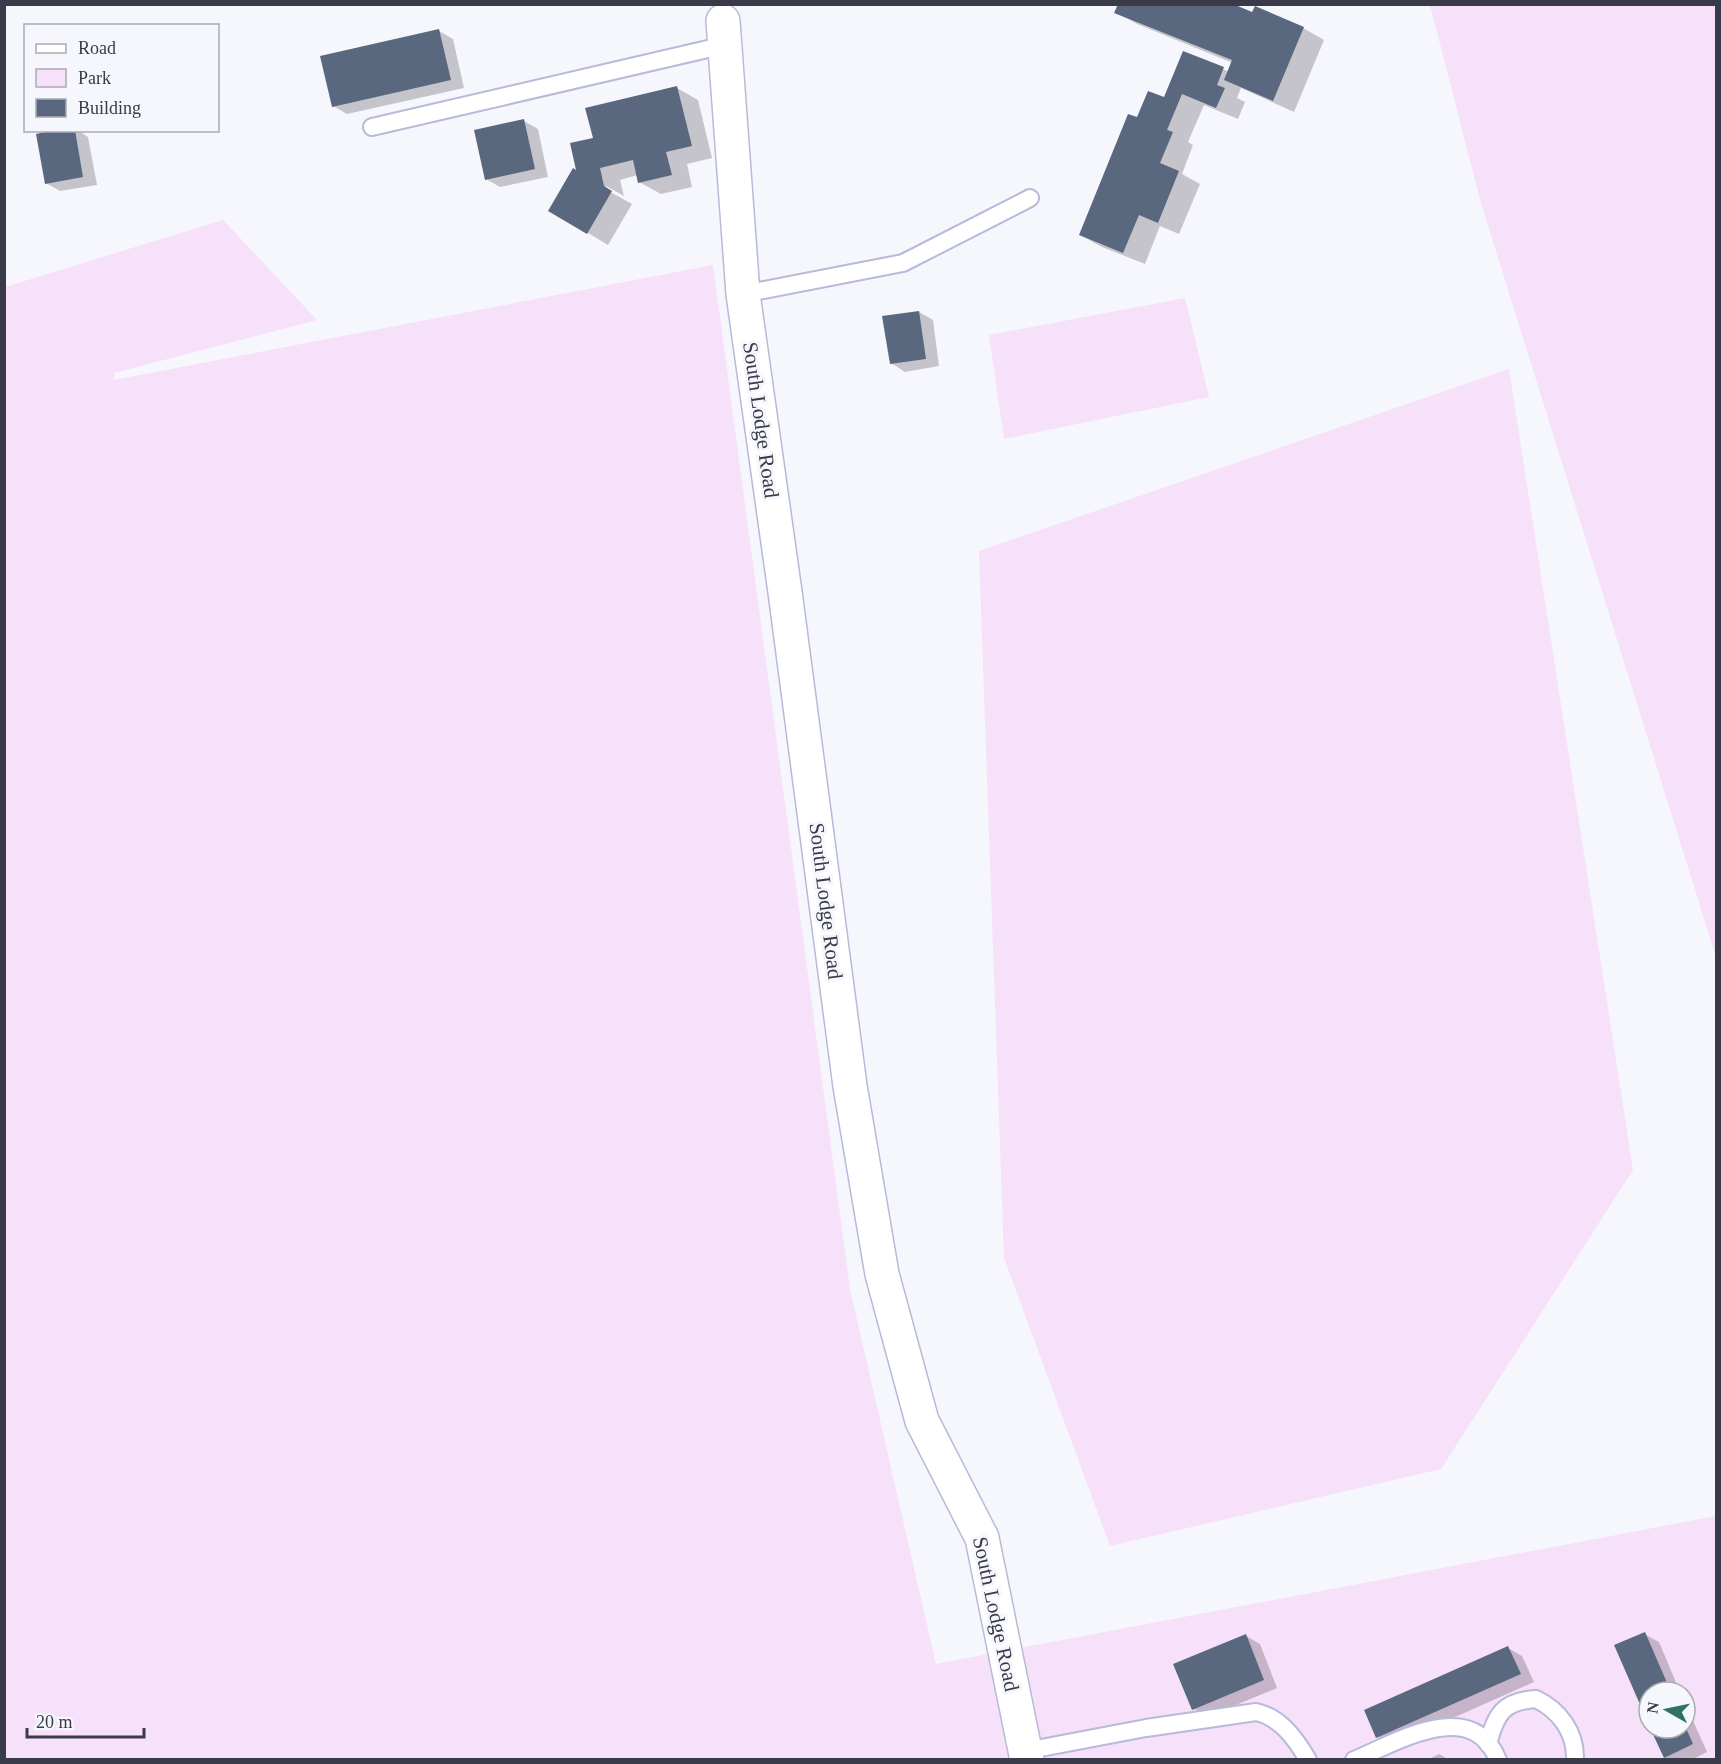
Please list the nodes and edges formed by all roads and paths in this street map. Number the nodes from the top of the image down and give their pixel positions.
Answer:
1 (724, 23) edge
2 (372, 127) dead end
3 (1030, 198) dead end
4 (743, 294) junction
5 (1488, 1744) junction
6 (1026, 1755) edge
7 (1308, 1760) edge
8 (1354, 1760) edge
9 (1498, 1760) edge
10 (1575, 1760) edge

1 - 2 lane
1 - 4 street, South Lodge Road
3 - 4 lane
4 - 6 street, South Lodge Road
5 - 8 lane
5 - 9 lane
5 - 10 lane
6 - 7 lane

